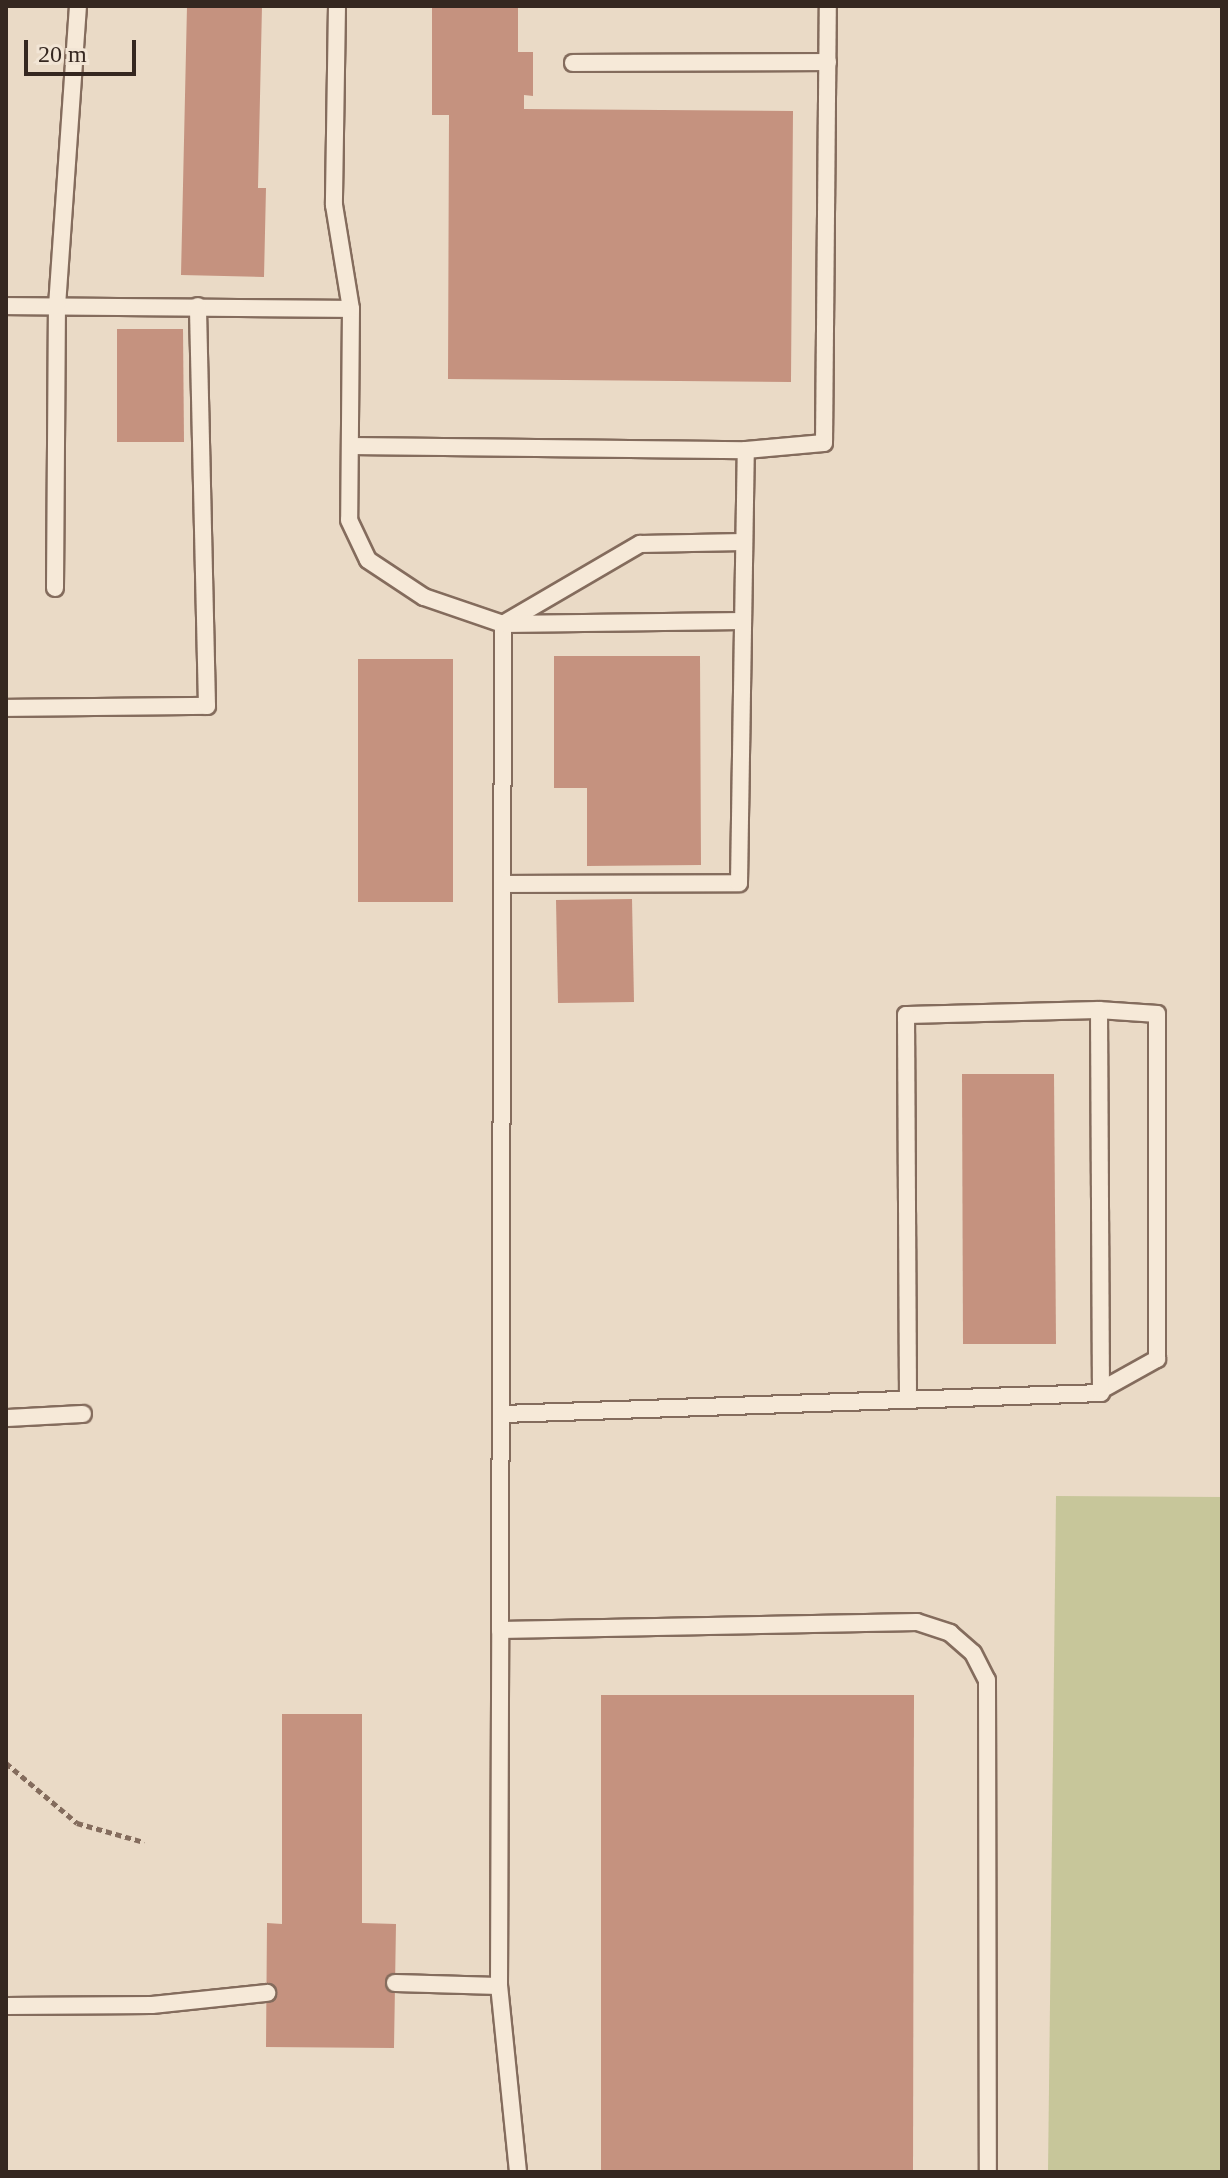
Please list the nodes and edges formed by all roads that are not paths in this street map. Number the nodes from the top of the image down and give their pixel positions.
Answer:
1 (78, 6) edge
2 (337, 6) edge
3 (828, 6) edge
4 (828, 62) junction
5 (573, 63) dead end
6 (6, 306) edge
7 (57, 306) junction
8 (198, 306) junction
9 (351, 309) junction
10 (350, 446) junction
11 (746, 450) junction
12 (744, 542) junction
13 (55, 588) dead end
14 (743, 621) junction
15 (503, 624) junction
16 (6, 708) edge
17 (503, 884) junction
18 (1099, 1010) junction
19 (1101, 1390) junction
20 (908, 1400) junction
21 (83, 1414) dead end
22 (503, 1414) junction
23 (6, 1418) edge
24 (500, 1630) junction
25 (395, 1983) dead end
26 (499, 1986) junction
27 (267, 1993) dead end
28 (6, 2006) edge
29 (518, 2172) edge
30 (988, 2172) edge

1 - 7 lane
2 - 9 lane
3 - 4 lane
4 - 5 lane
4 - 11 lane
6 - 7 lane
7 - 8 lane
7 - 13 lane
8 - 9 lane
8 - 16 lane
9 - 10 lane
10 - 11 lane
10 - 15 lane
11 - 12 lane
12 - 14 lane
12 - 15 lane
14 - 15 lane
14 - 17 lane
15 - 17 lane
17 - 22 lane
18 - 19 lane
18 - 19 lane
18 - 20 lane
19 - 20 lane
20 - 22 lane
21 - 23 lane
22 - 24 lane
24 - 26 lane
24 - 30 lane
25 - 26 lane
26 - 29 lane
27 - 28 lane

